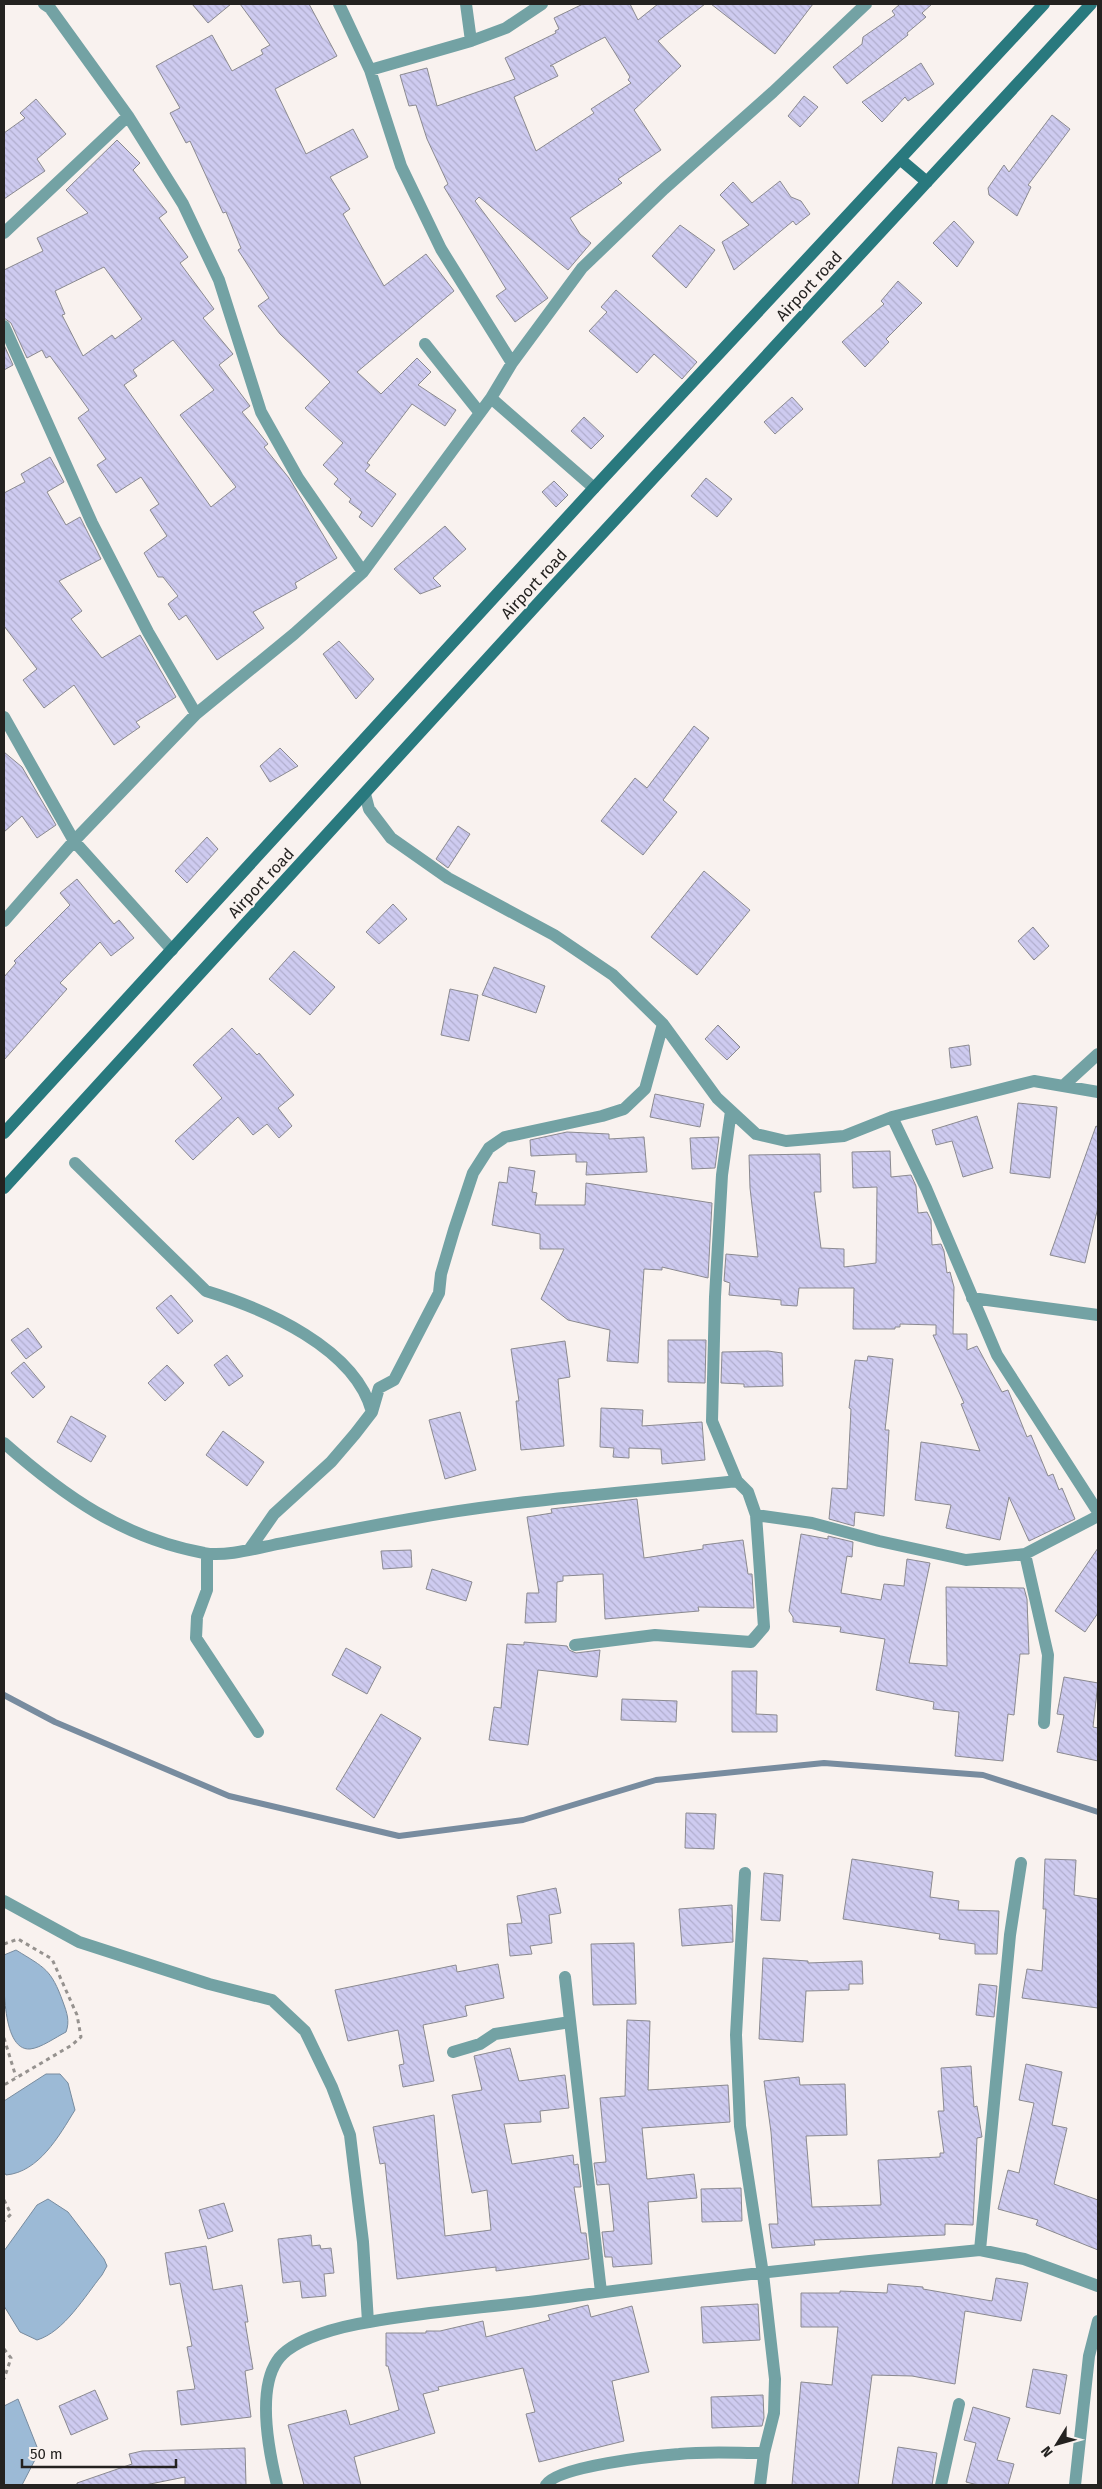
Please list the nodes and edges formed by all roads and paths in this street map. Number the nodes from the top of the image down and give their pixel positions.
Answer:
1 (44, 4) edge
2 (339, 4) edge
3 (466, 4) edge
4 (542, 4) edge
5 (866, 4) edge
6 (1044, 4) edge
7 (1091, 4) edge
8 (470, 41) junction
9 (370, 70) junction
10 (128, 116) junction
11 (901, 160) junction
12 (927, 182) junction
13 (4, 233) edge
14 (4, 326) edge
15 (425, 344) dead end
16 (512, 362) junction
17 (491, 398) junction
18 (480, 413) junction
19 (594, 488) junction
20 (363, 572) junction
21 (196, 714) junction
22 (4, 717) edge
23 (365, 794) junction
24 (74, 841) junction
25 (4, 921) edge
26 (172, 950) junction
27 (663, 1024) junction
28 (1098, 1054) edge
29 (1063, 1086) junction
30 (1098, 1092) edge
31 (731, 1111) junction
32 (892, 1117) junction
33 (4, 1133) edge
34 (75, 1163) dead end
35 (4, 1188) edge
36 (972, 1298) junction
37 (1098, 1315) edge
38 (372, 1412) junction
39 (4, 1443) edge
40 (737, 1481) junction
41 (1098, 1512) edge
42 (756, 1515) junction
43 (1098, 1516) edge
44 (249, 1550) junction
45 (207, 1554) junction
46 (1026, 1554) junction
47 (575, 1644) dead end
48 (1044, 1723) dead end
49 (258, 1732) dead end
50 (1021, 1863) dead end
51 (745, 1873) dead end
52 (4, 1902) edge
53 (4, 1944) edge
54 (565, 1977) dead end
55 (570, 2022) junction
56 (4, 2038) edge
57 (453, 2052) dead end
58 (16, 2077) junction
59 (4, 2085) edge
60 (4, 2200) edge
61 (4, 2221) edge
62 (980, 2250) junction
63 (763, 2274) junction
64 (1098, 2286) edge
65 (600, 2292) junction
66 (1098, 2321) edge
67 (368, 2322) junction
68 (4, 2349) edge
69 (4, 2379) edge
70 (959, 2404) dead end
71 (764, 2453) junction
72 (277, 2485) edge
73 (546, 2485) edge
74 (760, 2485) edge
75 (941, 2485) edge
76 (1075, 2485) edge

1 - 10 street
2 - 9 street
3 - 8 street
4 - 8 street
5 - 16 street
6 - 11 main road, Airport road
7 - 12 main road, Airport road
8 - 9 street
9 - 16 street
10 - 13 street
10 - 20 street
11 - 12 main road
11 - 19 main road, Airport road
12 - 23 main road, Airport road
14 - 21 street
15 - 18 street
16 - 17 street
17 - 18 street
17 - 19 street
18 - 20 street
19 - 26 main road, Airport road
20 - 21 street
21 - 24 street
22 - 24 street
23 - 27 street
23 - 35 main road, Airport road
24 - 25 street
24 - 26 street
26 - 33 main road, Airport road
27 - 31 street
27 - 38 street
28 - 29 street
29 - 30 street
29 - 32 street
31 - 32 street
31 - 40 street
32 - 36 street
34 - 38 street
36 - 37 street
36 - 41 street
38 - 44 street
39 - 45 street
40 - 42 street
40 - 44 street
42 - 46 street
42 - 47 street
43 - 46 street
44 - 45 street
45 - 49 street
46 - 48 street
50 - 62 street
51 - 63 street
52 - 67 street
53 - 58 path
54 - 55 street
55 - 57 street
55 - 65 street
56 - 58 path
58 - 59 path
60 - 61 path
62 - 63 street
62 - 64 street
63 - 65 street
63 - 71 street
65 - 67 street
66 - 76 street
67 - 72 street
68 - 69 path
70 - 75 street
71 - 73 street
71 - 74 street

